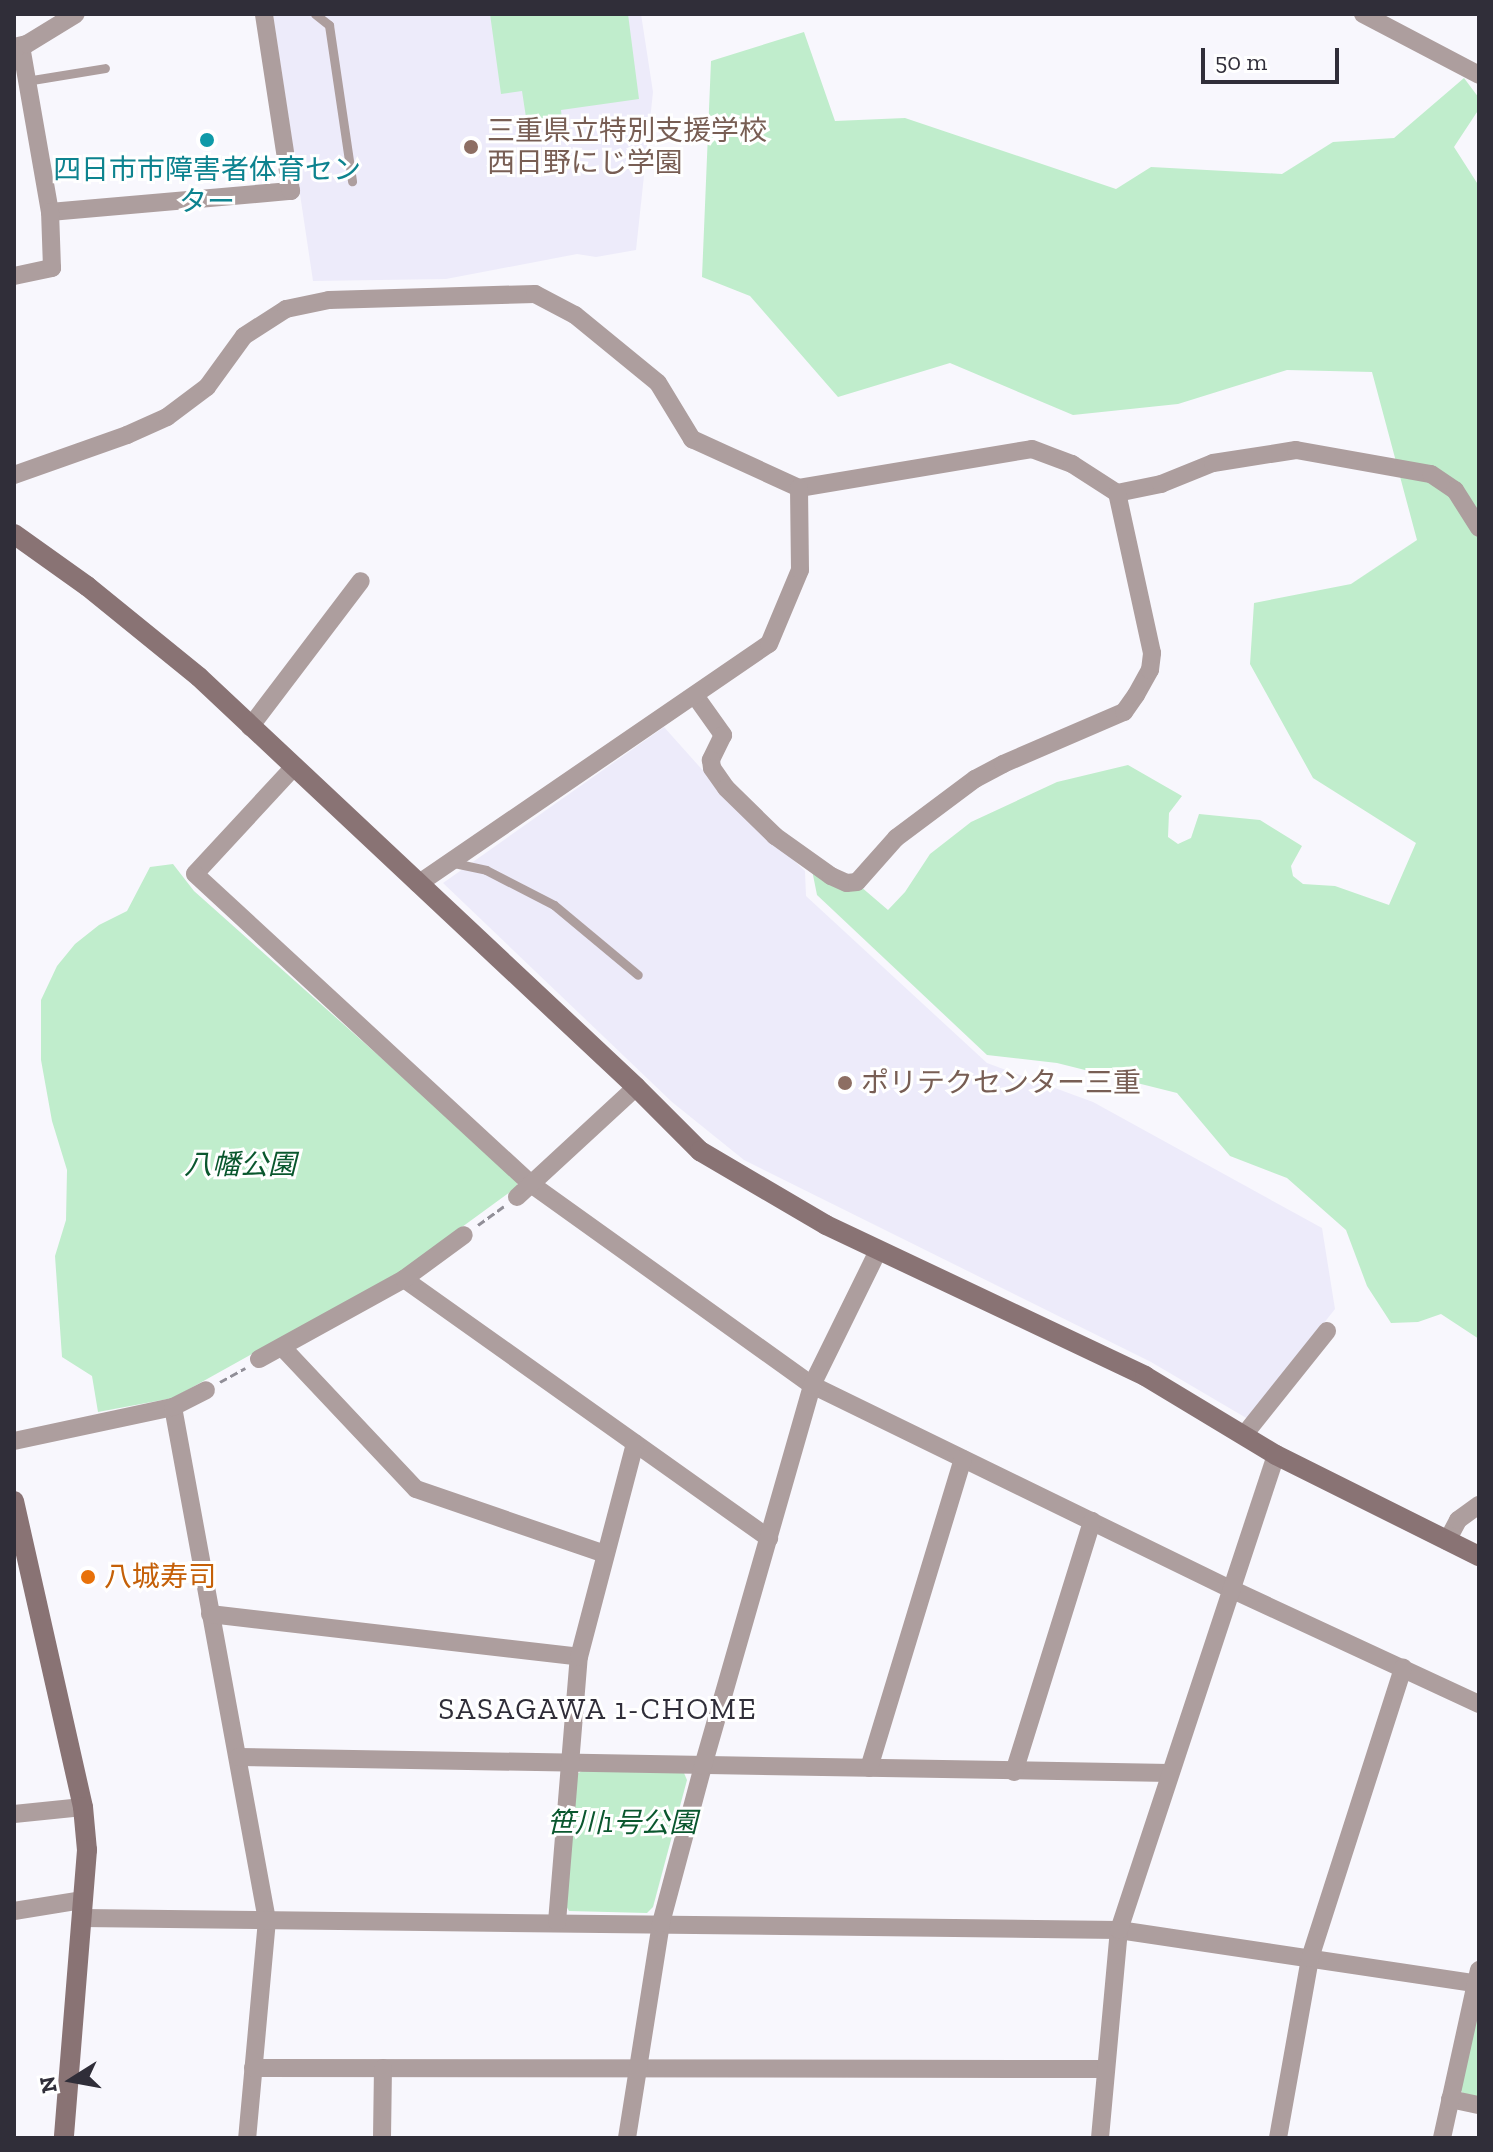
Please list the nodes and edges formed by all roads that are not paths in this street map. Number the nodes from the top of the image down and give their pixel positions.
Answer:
1 (76, 14) edge
2 (264, 14) edge
3 (315, 14) edge
4 (1363, 14) edge
5 (17, 46) edge
6 (105, 68) dead end
7 (1479, 75) edge
8 (26, 81) junction
9 (352, 181) dead end
10 (50, 212) junction
11 (14, 276) edge
12 (14, 475) edge
13 (799, 488) junction
14 (1117, 493) junction
15 (1479, 528) edge
16 (14, 534) edge
17 (361, 581) dead end
18 (696, 697) junction
19 (250, 727) junction
20 (293, 768) junction
21 (454, 863) junction
22 (418, 884) junction
23 (638, 975) dead end
24 (636, 1087) junction
25 (531, 1184) junction
26 (517, 1197) road end
27 (464, 1235) road end
28 (878, 1251) junction
29 (404, 1279) junction
30 (1327, 1331) dead end
31 (282, 1347) junction
32 (259, 1359) road end
33 (812, 1385) junction
34 (206, 1390) road end
35 (173, 1407) junction
36 (1244, 1435) junction
37 (14, 1441) edge
38 (635, 1443) junction
39 (1276, 1455) junction
40 (963, 1459) junction
41 (14, 1501) edge
42 (1479, 1505) edge
43 (1092, 1521) junction
44 (17, 1534) edge
45 (769, 1538) junction
46 (1447, 1541) junction
47 (605, 1554) junction
48 (1479, 1556) edge
49 (1231, 1589) junction
50 (210, 1614) junction
51 (579, 1657) junction
52 (1403, 1668) junction
53 (1479, 1704) edge
54 (238, 1757) junction
55 (570, 1763) junction
56 (703, 1766) junction
57 (869, 1768) junction
58 (1014, 1772) junction
59 (1170, 1773) junction
60 (83, 1807) junction
61 (14, 1814) edge
62 (83, 1909) junction
63 (14, 1911) edge
64 (267, 1920) junction
65 (557, 1922) junction
66 (661, 1923) junction
67 (1119, 1930) junction
68 (1310, 1958) junction
69 (1478, 1979) edge
70 (253, 2068) junction
71 (383, 2068) junction
72 (638, 2068) junction
73 (1106, 2069) junction
74 (1450, 2099) junction
75 (1479, 2105) edge
76 (64, 2138) edge
77 (247, 2138) edge
78 (382, 2138) edge
79 (627, 2138) edge
80 (1100, 2138) edge
81 (1278, 2138) edge
82 (1442, 2138) edge

1 - 5 street
2 - 10 street
3 - 9 lane
4 - 7 street
5 - 8 street
6 - 8 lane
8 - 10 street
10 - 11 street
12 - 13 street
13 - 14 street
13 - 18 street
14 - 15 street
14 - 18 street
16 - 19 street
17 - 19 street
18 - 21 street
19 - 20 street
20 - 22 street
20 - 25 street
21 - 22 street
21 - 23 lane
22 - 24 street
24 - 25 street
24 - 28 street
25 - 26 street
25 - 33 street
27 - 29 street
28 - 33 street
28 - 36 street
29 - 31 street
29 - 38 street
30 - 36 street
31 - 32 street
31 - 47 street
33 - 40 street
33 - 45 street
34 - 35 street
35 - 37 street
35 - 50 street
36 - 39 street
38 - 45 street
38 - 47 street
39 - 46 street
39 - 49 street
40 - 43 street
40 - 57 street
41 - 44 street
42 - 46 street
43 - 49 street
43 - 58 street
44 - 60 street
45 - 56 street
46 - 48 street
47 - 51 street
49 - 52 street
49 - 59 street
50 - 51 street
50 - 54 street
51 - 55 street
52 - 53 street
52 - 68 street
54 - 55 street
54 - 64 street
55 - 56 street
55 - 65 street
56 - 57 street
56 - 66 street
57 - 58 street
58 - 59 street
59 - 67 street
60 - 61 street
60 - 62 street
62 - 63 street
62 - 64 street
62 - 76 street
64 - 65 street
64 - 70 street
65 - 66 street
66 - 67 street
66 - 72 street
67 - 68 street
67 - 73 street
68 - 69 street
68 - 81 street
69 - 74 street
70 - 71 street
70 - 77 street
71 - 72 street
71 - 78 street
72 - 73 street
72 - 79 street
73 - 80 street
74 - 75 street
74 - 82 street

